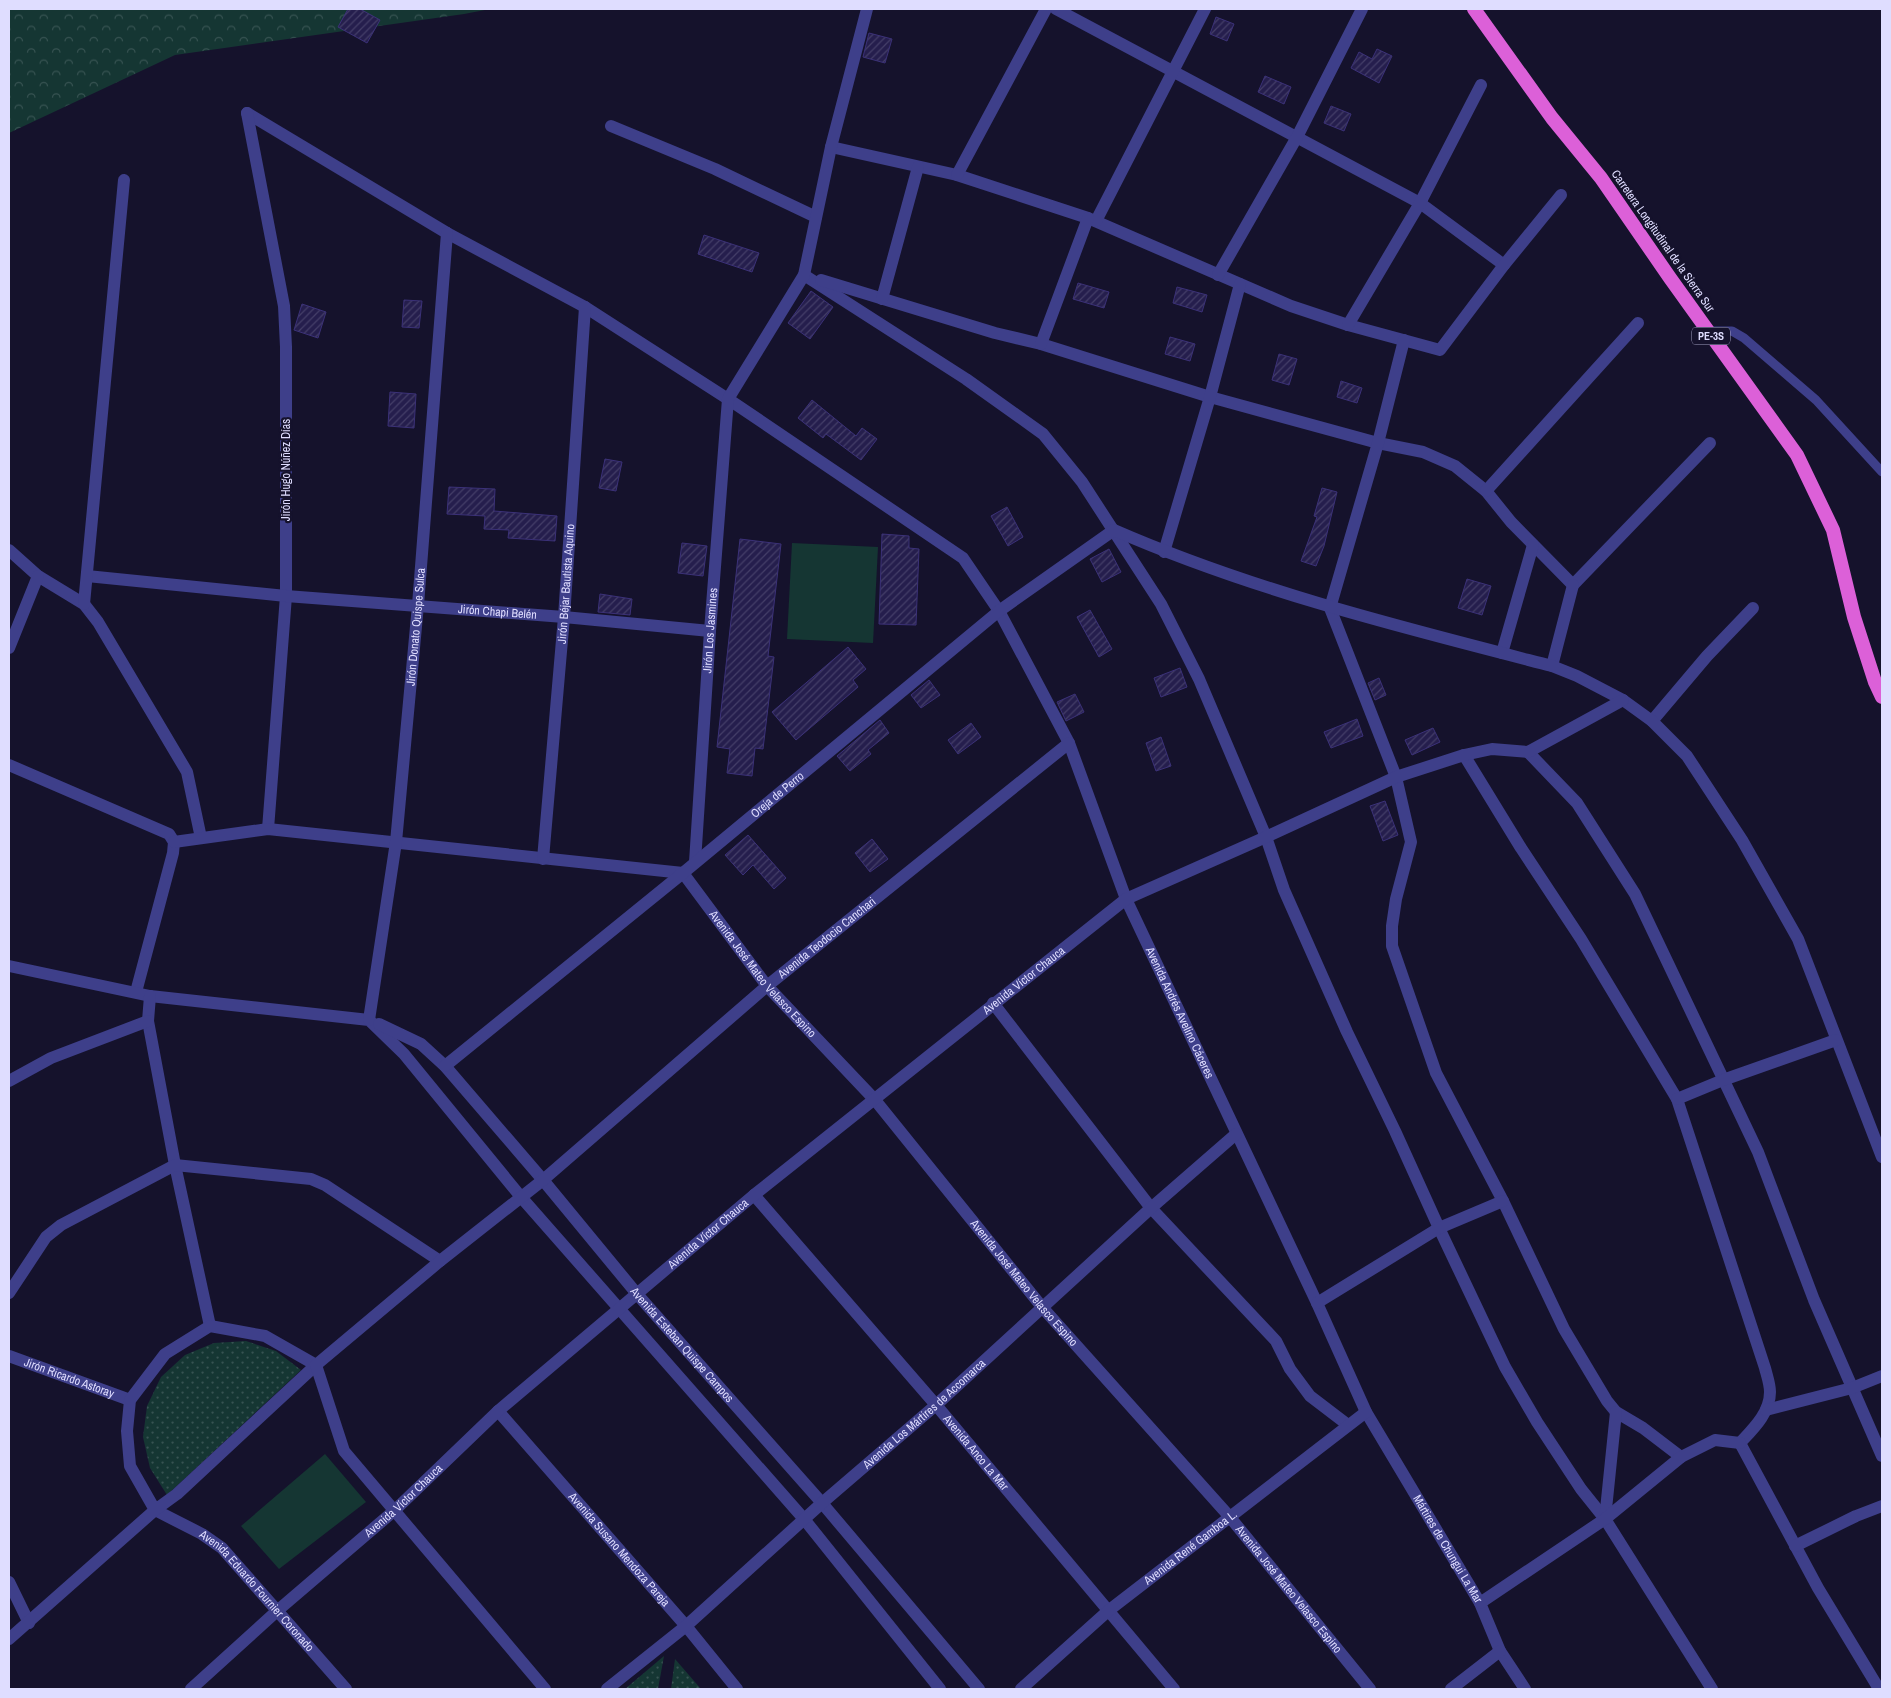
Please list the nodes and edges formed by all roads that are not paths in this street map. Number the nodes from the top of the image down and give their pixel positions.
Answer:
1 (867, 9) edge
2 (1046, 9) edge
3 (1056, 9) edge
4 (1205, 9) edge
5 (1362, 9) edge
6 (1474, 9) edge
7 (1174, 73) junction
8 (1481, 85) dead end
9 (247, 113) joint
10 (611, 126) dead end
11 (1297, 137) junction
12 (831, 147) junction
13 (918, 167) junction
14 (957, 175) junction
15 (124, 180) dead end
16 (1561, 195) dead end
17 (1420, 203) junction
18 (816, 217) junction
19 (1092, 220) junction
20 (447, 233) junction
21 (1504, 265) junction
22 (804, 275) junction
23 (1218, 276) junction
24 (1240, 284) junction
25 (882, 300) junction
26 (585, 307) junction
27 (1638, 322) dead end
28 (1348, 325) junction
29 (1708, 331) junction
30 (1404, 340) junction
31 (1041, 344) junction
32 (1210, 397) junction
33 (728, 399) junction
34 (1378, 443) junction
35 (1710, 443) dead end
36 (1882, 472) edge
37 (1486, 491) junction
38 (1114, 530) junction
39 (1533, 545) junction
40 (9, 550) edge
41 (1164, 552) junction
42 (38, 576) junction
43 (87, 576) junction
44 (1573, 585) junction
45 (286, 596) junction
46 (84, 604) junction
47 (418, 605) junction
48 (1330, 608) junction
49 (1753, 608) dead end
50 (1000, 611) junction
51 (564, 616) junction
52 (710, 631) junction
53 (9, 648) edge
54 (1502, 653) junction
55 (1552, 666) junction
56 (1882, 697) edge
57 (1623, 700) junction
58 (1652, 721) junction
59 (1069, 743) junction
60 (1528, 752) junction
61 (1464, 755) junction
62 (9, 765) edge
63 (1396, 777) junction
64 (268, 829) junction
65 (201, 838) junction
66 (1266, 838) junction
67 (174, 842) junction
68 (396, 842) junction
69 (543, 859) junction
70 (695, 862) junction
71 (683, 873) junction
72 (1126, 899) junction
73 (9, 966) edge
74 (767, 986) junction
75 (136, 992) junction
76 (150, 996) junction
77 (994, 1003) junction
78 (148, 1020) junction
79 (369, 1020) junction
80 (1836, 1040) junction
81 (445, 1066) junction
82 (1723, 1080) junction
83 (9, 1081) edge
84 (1676, 1099) junction
85 (875, 1100) junction
86 (1236, 1134) junction
87 (1882, 1158) edge
88 (174, 1165) junction
89 (543, 1180) junction
90 (754, 1195) junction
91 (521, 1197) junction
92 (1503, 1201) junction
93 (1151, 1208) junction
94 (1439, 1228) junction
95 (440, 1261) junction
96 (9, 1293) edge
97 (637, 1294) junction
98 (1317, 1303) junction
99 (1042, 1307) junction
100 (619, 1310) junction
101 (210, 1326) junction
102 (9, 1356) edge
103 (316, 1365) junction
104 (1882, 1376) edge
105 (1852, 1388) junction
106 (130, 1400) junction
107 (936, 1405) junction
108 (1766, 1410) junction
109 (498, 1411) junction
110 (1366, 1412) junction
111 (1616, 1412) junction
112 (1348, 1425) junction
113 (1740, 1443) junction
114 (1882, 1456) edge
115 (1681, 1457) junction
116 (822, 1503) junction
117 (1882, 1506) edge
118 (155, 1510) junction
119 (395, 1510) junction
120 (1229, 1516) junction
121 (804, 1519) junction
122 (1605, 1519) junction
123 (1795, 1546) junction
124 (9, 1582) edge
125 (1480, 1603) junction
126 (1108, 1610) junction
127 (277, 1611) junction
128 (29, 1623) junction
129 (686, 1626) junction
130 (9, 1639) edge
131 (1500, 1651) junction
132 (190, 1689) edge
133 (346, 1689) edge
134 (545, 1689) edge
135 (607, 1689) edge
136 (737, 1689) edge
137 (940, 1689) edge
138 (979, 1689) edge
139 (1021, 1689) edge
140 (1174, 1689) edge
141 (1370, 1689) edge
142 (1451, 1689) edge
143 (1525, 1689) edge
144 (1712, 1689) edge
145 (1879, 1689) edge

1 - 12 street
2 - 14 street
3 - 7 street
4 - 7 street
5 - 11 street
6 - 29 highway, Carretera Longitudinal de la Sierra Sur / PE-3S
7 - 11 street
7 - 19 street
8 - 17 street
9 - 20 street, Avenida Andrés Avelino Cáceres
9 - 45 street, Jirón Hugo Núñez Días
10 - 18 street
11 - 17 street
11 - 23 street
12 - 13 street
12 - 18 street
13 - 14 street
13 - 25 street
14 - 19 street
15 - 43 street
16 - 21 street
17 - 21 street
17 - 28 street
18 - 22 street
19 - 23 street
19 - 31 street
20 - 26 street, Avenida Andrés Avelino Cáceres
20 - 47 street, Jirón Donato Quispe Sulca
21 - 30 street
22 - 25 street
22 - 33 street
22 - 38 street
23 - 24 street
24 - 28 street
24 - 32 street
25 - 31 street
26 - 33 street, Avenida Andrés Avelino Cáceres
26 - 51 street, Jirón Béjar Bautista Aquino
27 - 37 street
28 - 30 street
29 - 36 lane
29 - 56 highway, Carretera Longitudinal de la Sierra Sur / PE-3S
30 - 34 street
31 - 32 street
32 - 34 street
32 - 41 street
33 - 50 street, Avenida Andrés Avelino Cáceres
33 - 52 street, Jirón Los Jasmines
34 - 37 street
34 - 48 street
35 - 44 street
37 - 39 street
38 - 41 street
38 - 50 street, Oreja de Perro
38 - 66 street
39 - 44 street
39 - 54 street
40 - 42 street
41 - 48 street
42 - 46 street
42 - 53 street
43 - 45 street, Jirón Chapi Belén
43 - 46 street
44 - 55 street
45 - 47 street, Jirón Chapi Belén
45 - 64 street, Jirón Hugo Núñez Días
46 - 65 street
47 - 51 street, Jirón Chapi Belén
47 - 68 street, Jirón Donato Quispe Sulca
48 - 54 street
48 - 63 street
49 - 58 street
50 - 59 street, Avenida Andrés Avelino Cáceres
50 - 70 street, Oreja de Perro
51 - 52 street, Jirón Chapi Belén
51 - 69 street, Jirón Béjar Bautista Aquino
52 - 70 street, Jirón Los Jasmines
54 - 55 street
55 - 57 street
57 - 58 street
57 - 60 street
58 - 80 street
59 - 72 street, Avenida Andrés Avelino Cáceres
59 - 74 street, Avenida Teodocio Canchari
60 - 61 street, Avenida Víctor Chauca
60 - 82 street
61 - 63 street, Avenida Víctor Chauca
61 - 84 street
62 - 67 street
63 - 66 street, Avenida Víctor Chauca
63 - 92 street
64 - 65 street
64 - 68 street
65 - 67 street
66 - 72 street, Avenida Víctor Chauca
66 - 94 street
67 - 75 street
68 - 69 street
68 - 79 street, Jirón Donato Quispe Sulca
69 - 71 street
70 - 71 street, Oreja de Perro
71 - 74 street, Avenida José Mateo Velasco Espino
71 - 81 street, Oreja de Perro
72 - 77 street, Avenida Víctor Chauca
72 - 86 street, Avenida Andrés Avelino Cáceres
73 - 75 street, Avenida Esteban Quispe Campos
74 - 85 street, Avenida José Mateo Velasco Espino
74 - 89 street, Avenida Teodocio Canchari
75 - 76 street, Avenida Esteban Quispe Campos
76 - 78 street
76 - 79 street, Avenida Esteban Quispe Campos
77 - 85 street, Avenida Víctor Chauca
77 - 93 street
78 - 83 street
78 - 88 street
79 - 81 street, Avenida Esteban Quispe Campos
79 - 91 street
80 - 82 street
80 - 87 street
81 - 89 street, Avenida Esteban Quispe Campos
82 - 84 street
82 - 105 street
84 - 108 street
85 - 90 street, Avenida Víctor Chauca
85 - 99 street, Avenida José Mateo Velasco Espino
86 - 93 street, Avenida Los Mártires de Accomarca
86 - 98 street, Avenida Andrés Avelino Cáceres
88 - 95 street
88 - 96 street
88 - 101 street
89 - 91 street, Avenida Teodocio Canchari
89 - 97 street, Avenida Esteban Quispe Campos
90 - 97 street, Avenida Víctor Chauca
90 - 107 street, Avenida Anco La Mar
91 - 95 street, Avenida Teodocio Canchari
91 - 100 street
92 - 94 street
92 - 111 street
93 - 99 street, Avenida Los Mártires de Accomarca
93 - 112 street
94 - 98 street
94 - 122 street
95 - 103 street, Avenida Teodocio Canchari
97 - 100 street, Avenida Víctor Chauca
97 - 116 street, Avenida Esteban Quispe Campos
98 - 110 street, Avenida Andrés Avelino Cáceres
99 - 107 street, Avenida Los Mártires de Accomarca
99 - 120 street, Avenida José Mateo Velasco Espino
100 - 109 street, Avenida Víctor Chauca
100 - 121 street
101 - 103 street
101 - 106 street
102 - 106 street, Jirón Ricardo Astoray
103 - 118 street, Avenida Teodocio Canchari
103 - 119 street
104 - 105 street
105 - 108 street
105 - 114 street
106 - 118 street
107 - 116 street, Avenida Los Mártires de Accomarca
107 - 126 street, Avenida Anco La Mar
108 - 113 street
109 - 119 street, Avenida Víctor Chauca
109 - 129 street, Avenida Susano Mendoza Pareja
110 - 112 street, Avenida René Gamboa L.
110 - 125 street, Mártires de Chungui La Mar
111 - 115 street
111 - 122 street
112 - 120 street, Avenida René Gamboa L.
113 - 115 street
113 - 123 street
115 - 122 street
116 - 121 street, Avenida Los Mártires de Accomarca
116 - 138 street, Avenida Esteban Quispe Campos
117 - 123 street
118 - 127 street, Avenida Eduardo Fournier Coronado
118 - 128 street, Avenida Teodocio Canchari
119 - 127 street, Avenida Víctor Chauca
119 - 134 street
120 - 126 street, Avenida René Gamboa L.
120 - 141 street, Avenida José Mateo Velasco Espino
121 - 129 street, Avenida Los Mártires de Accomarca
121 - 137 street
122 - 125 street
122 - 144 street
123 - 145 street
124 - 128 street
125 - 131 street, Mártires de Chungui La Mar
126 - 139 street, Avenida René Gamboa L.
126 - 140 street, Avenida Anco La Mar
127 - 132 street, Avenida Víctor Chauca
127 - 133 street, Avenida Eduardo Fournier Coronado
128 - 130 street, Avenida Teodocio Canchari
129 - 135 street, Avenida Los Mártires de Accomarca
129 - 136 street, Avenida Susano Mendoza Pareja
131 - 142 street
131 - 143 street, Mártires de Chungui La Mar

